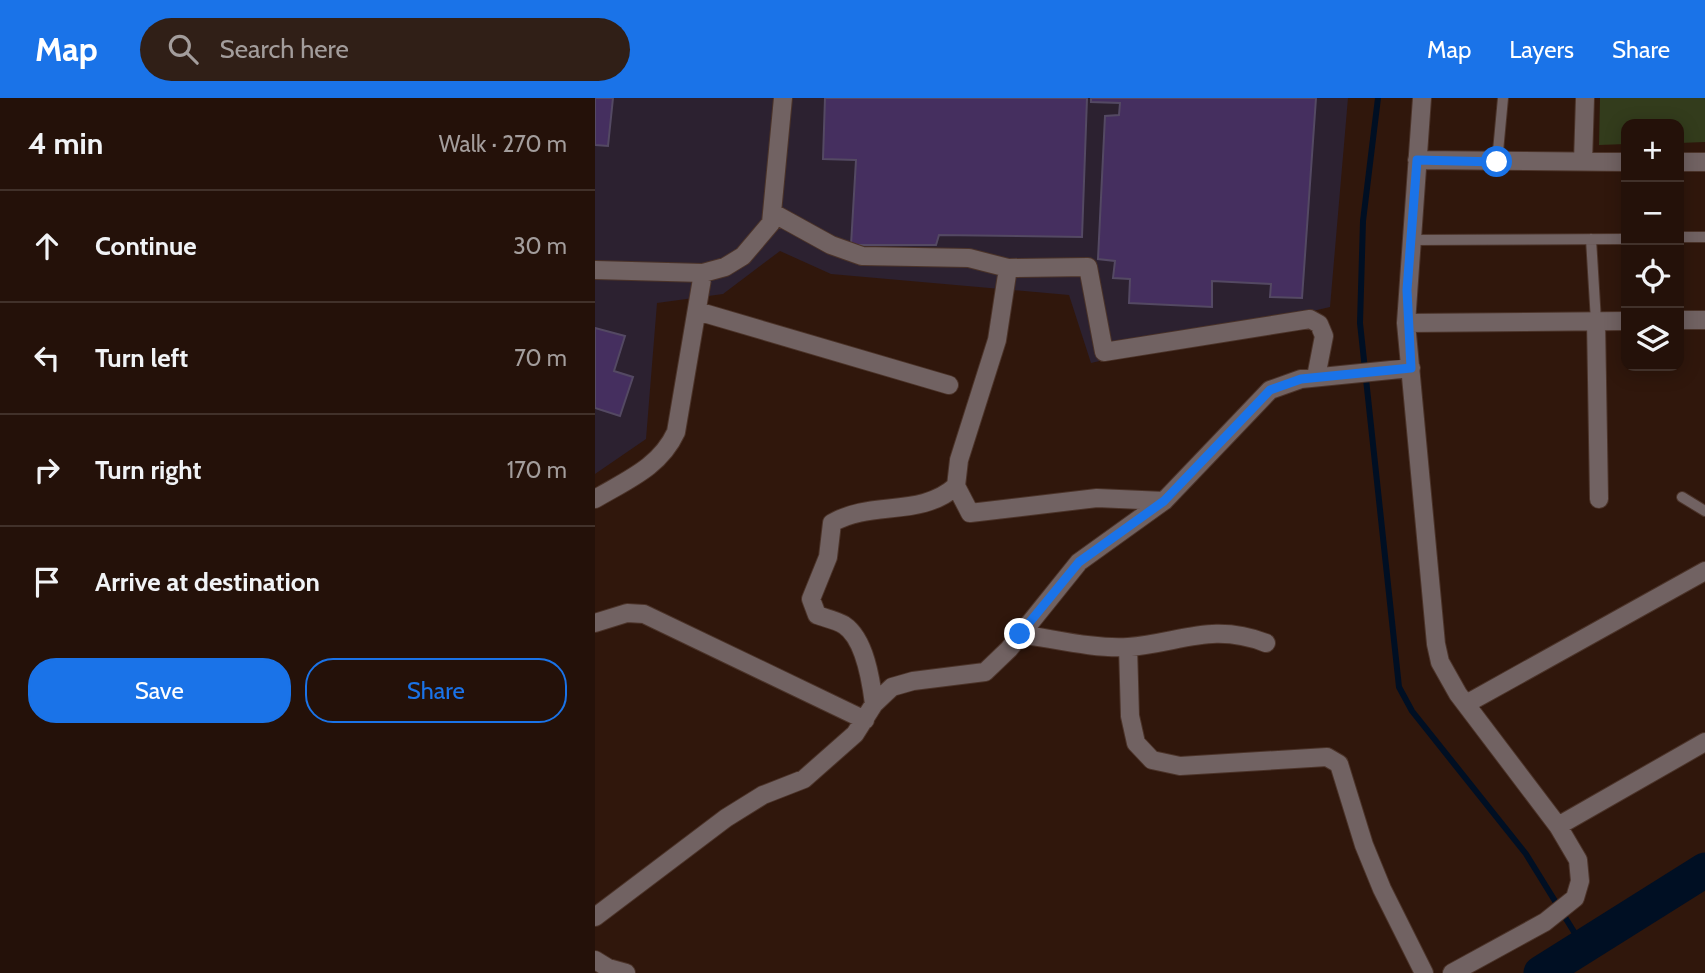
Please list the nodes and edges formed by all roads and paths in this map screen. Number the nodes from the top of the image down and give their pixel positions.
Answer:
1 (783, 98) edge
2 (1422, 98) edge
3 (1503, 98) edge
4 (1585, 98) edge
5 (1417, 160) junction
6 (1497, 162) junction
7 (1583, 162) junction
8 (1621, 162) edge
9 (1684, 162) edge
10 (1705, 162) edge
11 (773, 213) junction
12 (1684, 237) edge
13 (1705, 237) edge
14 (1591, 239) junction
15 (1621, 239) edge
16 (1411, 240) junction
17 (1008, 268) junction
18 (595, 270) edge
19 (703, 273) junction
20 (697, 311) junction
21 (1684, 320) edge
22 (1705, 320) edge
23 (1596, 321) junction
24 (1621, 321) edge
25 (1406, 323) junction
26 (1403, 369) junction
27 (1323, 376) junction
28 (949, 385) dead end
29 (956, 486) junction
30 (1682, 497) dead end
31 (595, 499) edge
32 (1599, 499) dead end
33 (1164, 501) junction
34 (1705, 511) edge
35 (1705, 571) edge
36 (595, 623) edge
37 (1020, 634) junction
38 (1266, 643) dead end
39 (1128, 646) junction
40 (1466, 704) junction
41 (869, 712) junction
42 (1705, 742) edge
43 (1558, 826) junction
44 (595, 917) edge
45 (595, 960) edge
46 (626, 973) edge
47 (1424, 973) edge
48 (1452, 973) edge

1 - 11 street
2 - 5 street
3 - 6 lane
4 - 7 street
5 - 6 street
5 - 16 street
6 - 7 street
7 - 8 street
9 - 10 street
11 - 17 street
11 - 19 street
12 - 13 lane
14 - 15 lane
14 - 16 lane
14 - 23 lane
16 - 25 street
17 - 27 street
17 - 29 street
18 - 19 street
19 - 20 street
20 - 28 street
20 - 31 street
21 - 22 street
23 - 24 street
23 - 25 street
23 - 32 street
25 - 26 street
26 - 27 street
26 - 40 street
27 - 33 street
29 - 33 street
29 - 41 street
30 - 34 lane
33 - 37 street
35 - 40 street
36 - 41 street
37 - 39 street
37 - 41 street
38 - 39 street
39 - 47 street
40 - 43 street
41 - 44 street
42 - 43 street
43 - 48 street
45 - 46 street

